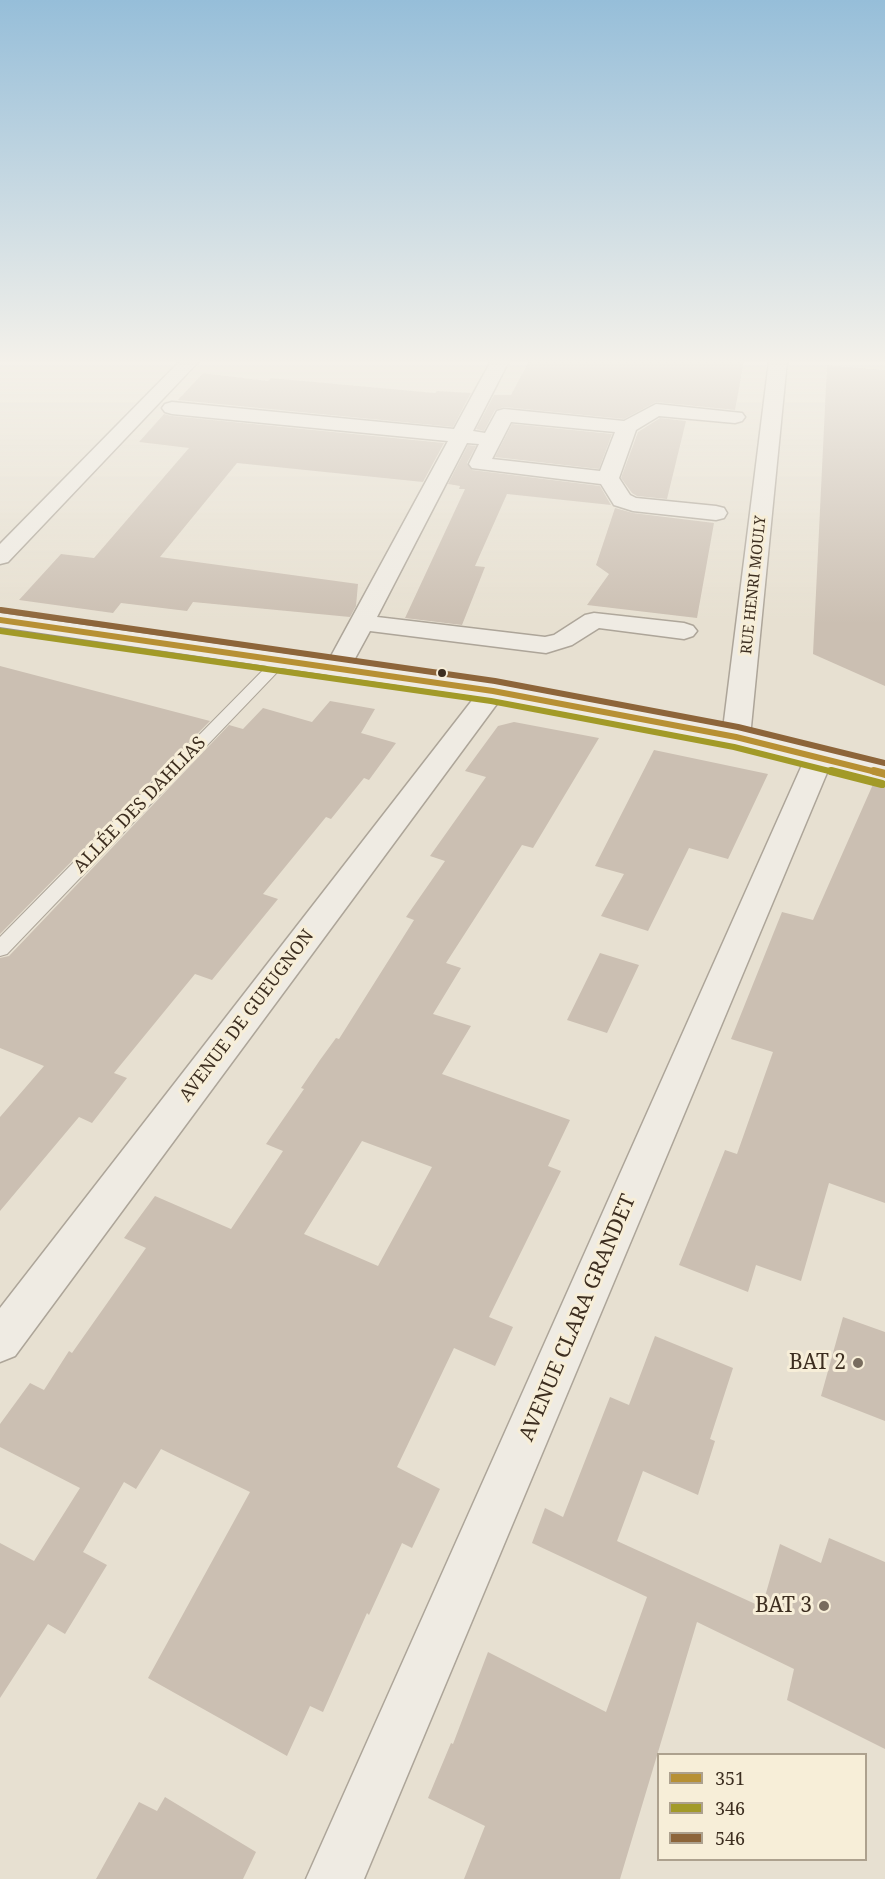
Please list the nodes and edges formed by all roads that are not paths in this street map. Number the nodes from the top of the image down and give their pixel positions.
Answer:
1 (107, 449) edge
2 (453, 449) edge
3 (487, 449) edge
4 (619, 449) edge
5 (768, 449) edge
6 (608, 478) junction
7 (716, 513) dead end
8 (0, 557) edge
9 (0, 621) edge
10 (361, 622) junction
11 (684, 631) dead end
12 (280, 661) junction
13 (337, 669) junction
14 (493, 691) junction
15 (736, 737) junction
16 (820, 756) junction
17 (885, 774) edge
18 (0, 949) edge
19 (0, 1342) edge
20 (335, 1879) edge

1 - 8 street
2 - 10 street
3 - 6 street
4 - 6 street
5 - 15 street, RUE HENRI MOULY
6 - 7 street
9 - 12 street
10 - 11 street
10 - 13 street
12 - 13 street
12 - 18 lane, ALLÉE DES DAHLIAS
13 - 14 street
14 - 15 street
14 - 19 street, AVENUE DE GUEUGNON
15 - 16 street
16 - 17 street
16 - 20 street, AVENUE CLARA GRANDET

